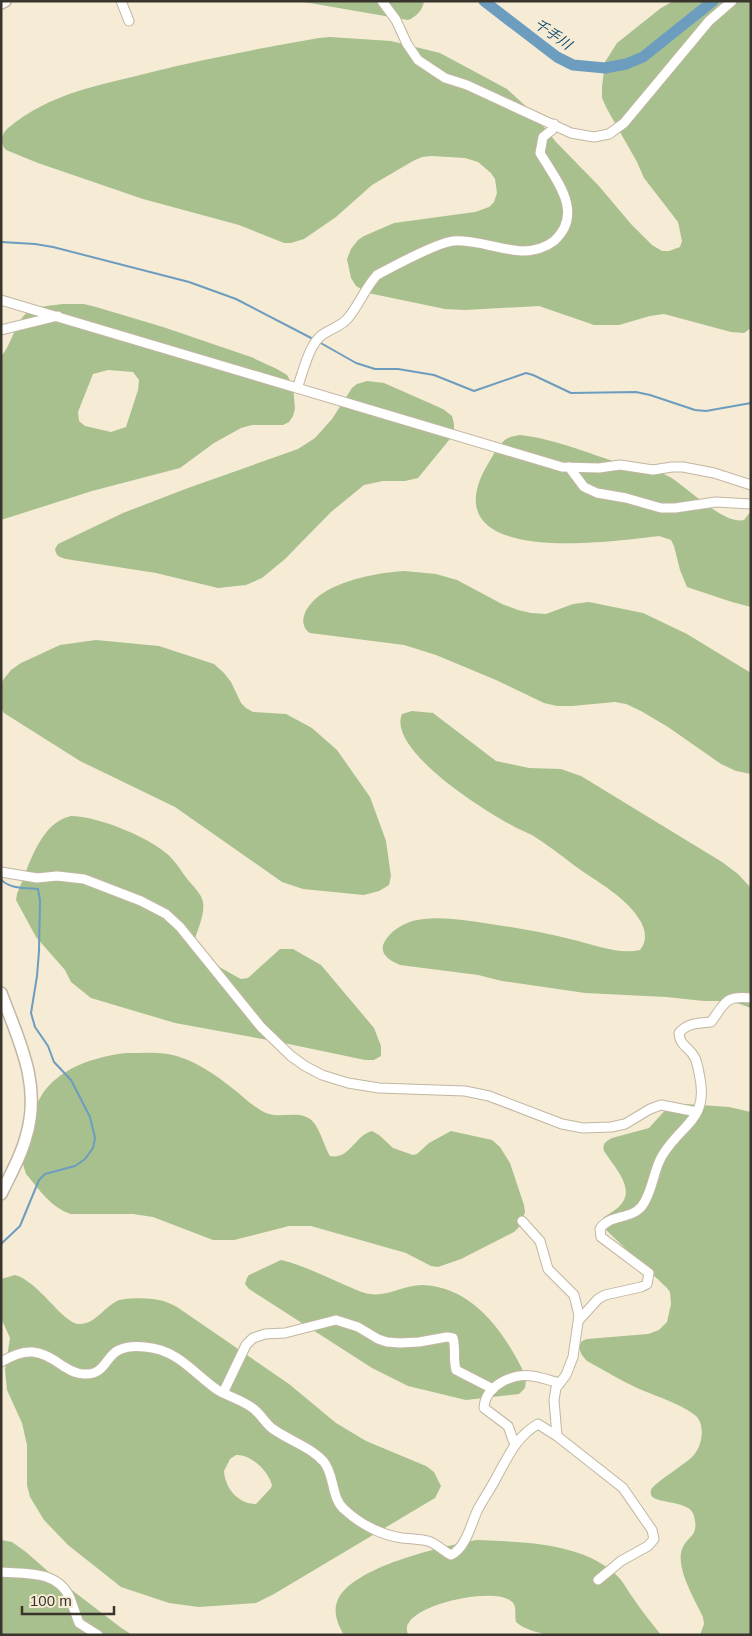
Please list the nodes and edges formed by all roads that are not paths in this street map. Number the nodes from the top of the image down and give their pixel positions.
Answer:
1 (4, 1) edge
2 (121, 1) edge
3 (382, 1) edge
4 (732, 1) edge
5 (1, 3) edge
6 (129, 21) dead end
7 (554, 124) junction
8 (1, 300) edge
9 (58, 316) junction
10 (1, 330) edge
11 (297, 388) junction
12 (569, 467) junction
13 (751, 485) edge
14 (751, 504) edge
15 (1, 872) edge
16 (1, 993) edge
17 (751, 998) edge
18 (697, 1112) junction
19 (1, 1194) edge
20 (522, 1221) dead end
21 (579, 1320) junction
22 (1, 1362) edge
23 (560, 1383) junction
24 (493, 1389) junction
25 (223, 1393) junction
26 (557, 1436) junction
27 (515, 1445) junction
28 (1, 1572) edge
29 (598, 1580) dead end
30 (98, 1635) edge

1 - 5 main road
2 - 6 street
3 - 7 street
4 - 7 street
7 - 11 street
8 - 9 street
9 - 10 street
9 - 11 street
11 - 12 street
12 - 13 street
12 - 14 street
15 - 18 street
16 - 19 main road
17 - 18 street
18 - 21 street
20 - 21 street
21 - 23 street
22 - 25 street
23 - 24 street
23 - 26 street
24 - 25 street
24 - 27 street
25 - 27 street
26 - 27 street
26 - 29 street
28 - 30 street

